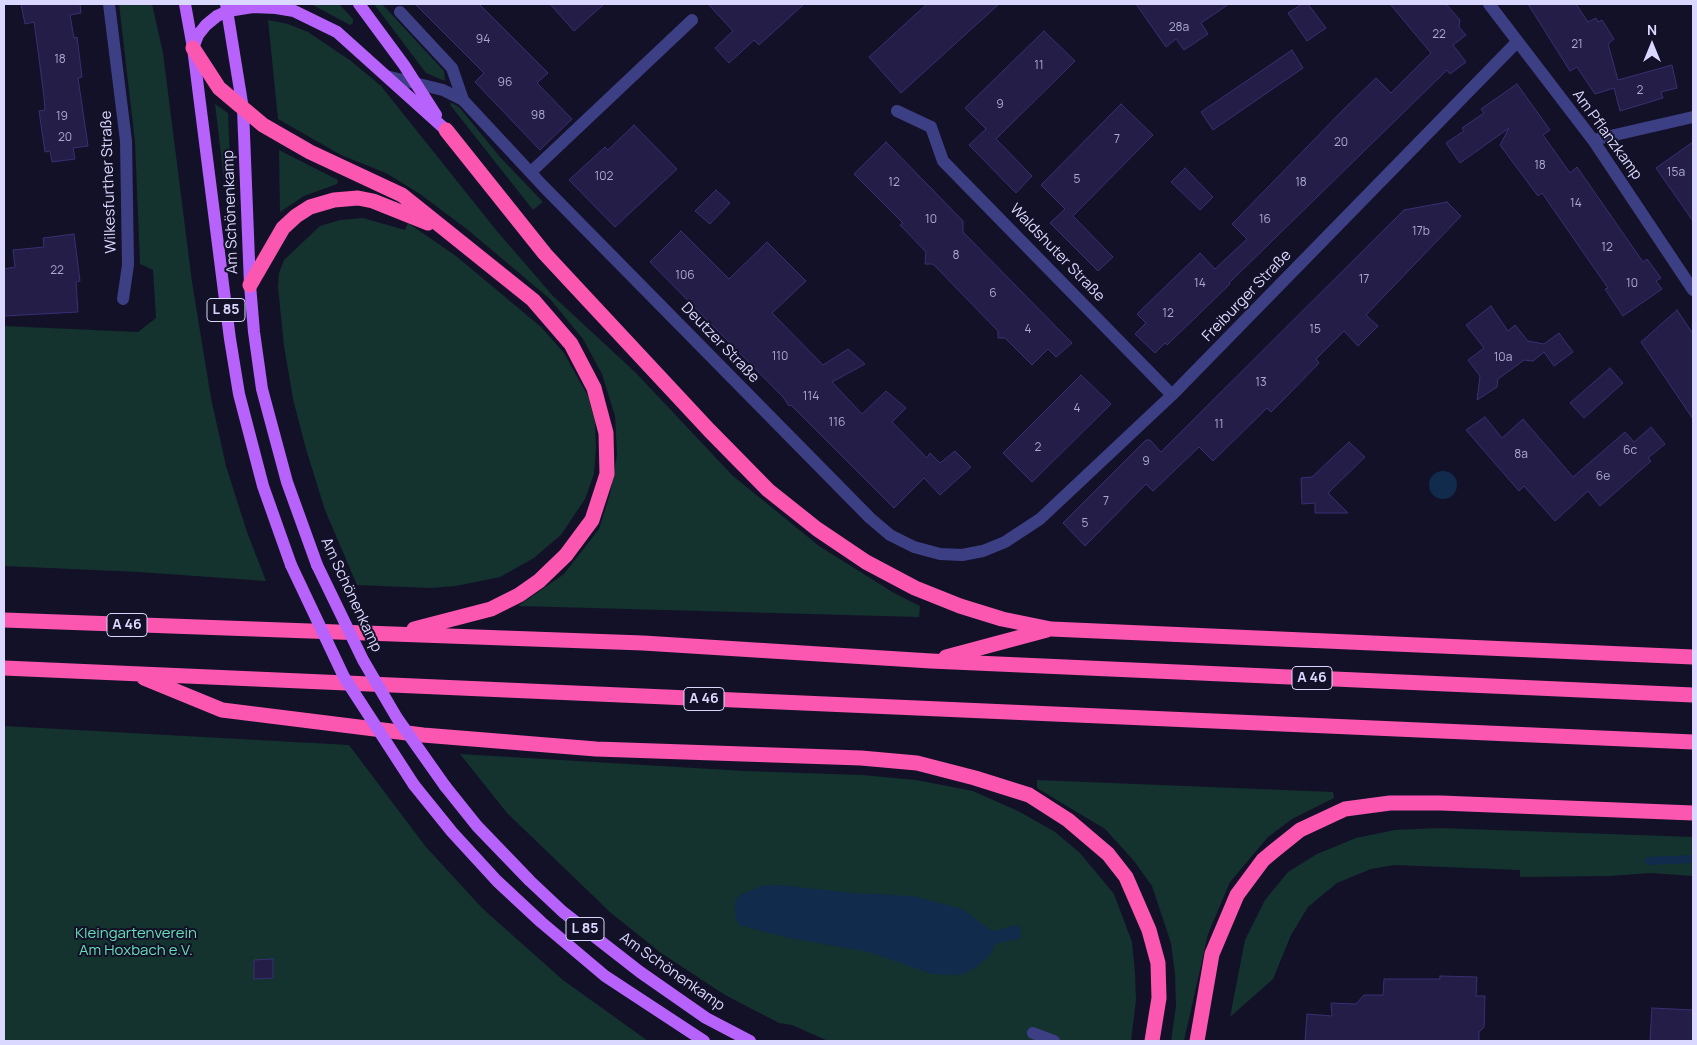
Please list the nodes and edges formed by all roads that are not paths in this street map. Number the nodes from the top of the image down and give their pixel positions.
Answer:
1 (109, 4) edge
2 (185, 4) edge
3 (359, 4) edge
4 (1489, 4) edge
5 (227, 7) edge
6 (400, 12) dead end
7 (692, 20) dead end
8 (1517, 42) junction
9 (193, 48) junction
10 (386, 76) junction
11 (415, 83) junction
12 (463, 100) junction
13 (243, 109) junction
14 (897, 111) dead end
15 (1693, 117) edge
16 (446, 130) junction
17 (1593, 140) junction
18 (530, 172) junction
19 (447, 231) junction
20 (250, 285) junction
21 (1693, 290) edge
22 (123, 299) dead end
23 (1172, 395) junction
24 (983, 551) joint
25 (4, 620) edge
26 (1051, 629) junction
27 (391, 633) junction
28 (1693, 657) edge
29 (931, 661) junction
30 (4, 668) edge
31 (129, 672) junction
32 (1693, 695) edge
33 (1693, 742) edge
34 (1693, 813) edge
35 (1033, 1033) dead end
36 (704, 1041) edge
37 (750, 1041) edge
38 (1054, 1041) edge
39 (1152, 1041) edge
40 (1197, 1041) edge

1 - 22 street, Wilkesfurther Straße
2 - 9 main road, Am Schönenkamp / L 85
3 - 11 main road
4 - 8 street, Am Pflanzkamp
5 - 9 main road
5 - 10 main road
5 - 13 main road, Am Schönenkamp / L 85
6 - 12 street, Deutzer Straße
7 - 18 street
8 - 17 street, Am Pflanzkamp
8 - 23 street, Freiburger Straße
9 - 13 highway
9 - 36 main road, Am Schönenkamp / L 85, bridge
10 - 11 street, Deutzer Straße
10 - 16 main road
11 - 12 street, Deutzer Straße
11 - 16 main road
12 - 18 street, Deutzer Straße
13 - 19 highway
13 - 20 main road, Am Schönenkamp / L 85
14 - 23 street, Waldshuter Straße
15 - 17 street
16 - 26 highway
17 - 21 street, Am Pflanzkamp
18 - 24 street, Deutzer Straße
19 - 20 highway
19 - 27 highway
20 - 37 main road, Am Schönenkamp / L 85, bridge
23 - 24 street, Freiburger Straße
25 - 27 highway, A 46
26 - 28 highway
26 - 29 highway
27 - 29 highway, A 46
29 - 32 highway, A 46
30 - 31 highway, A 46
31 - 33 highway, A 46
31 - 39 highway
34 - 40 highway
35 - 38 street

